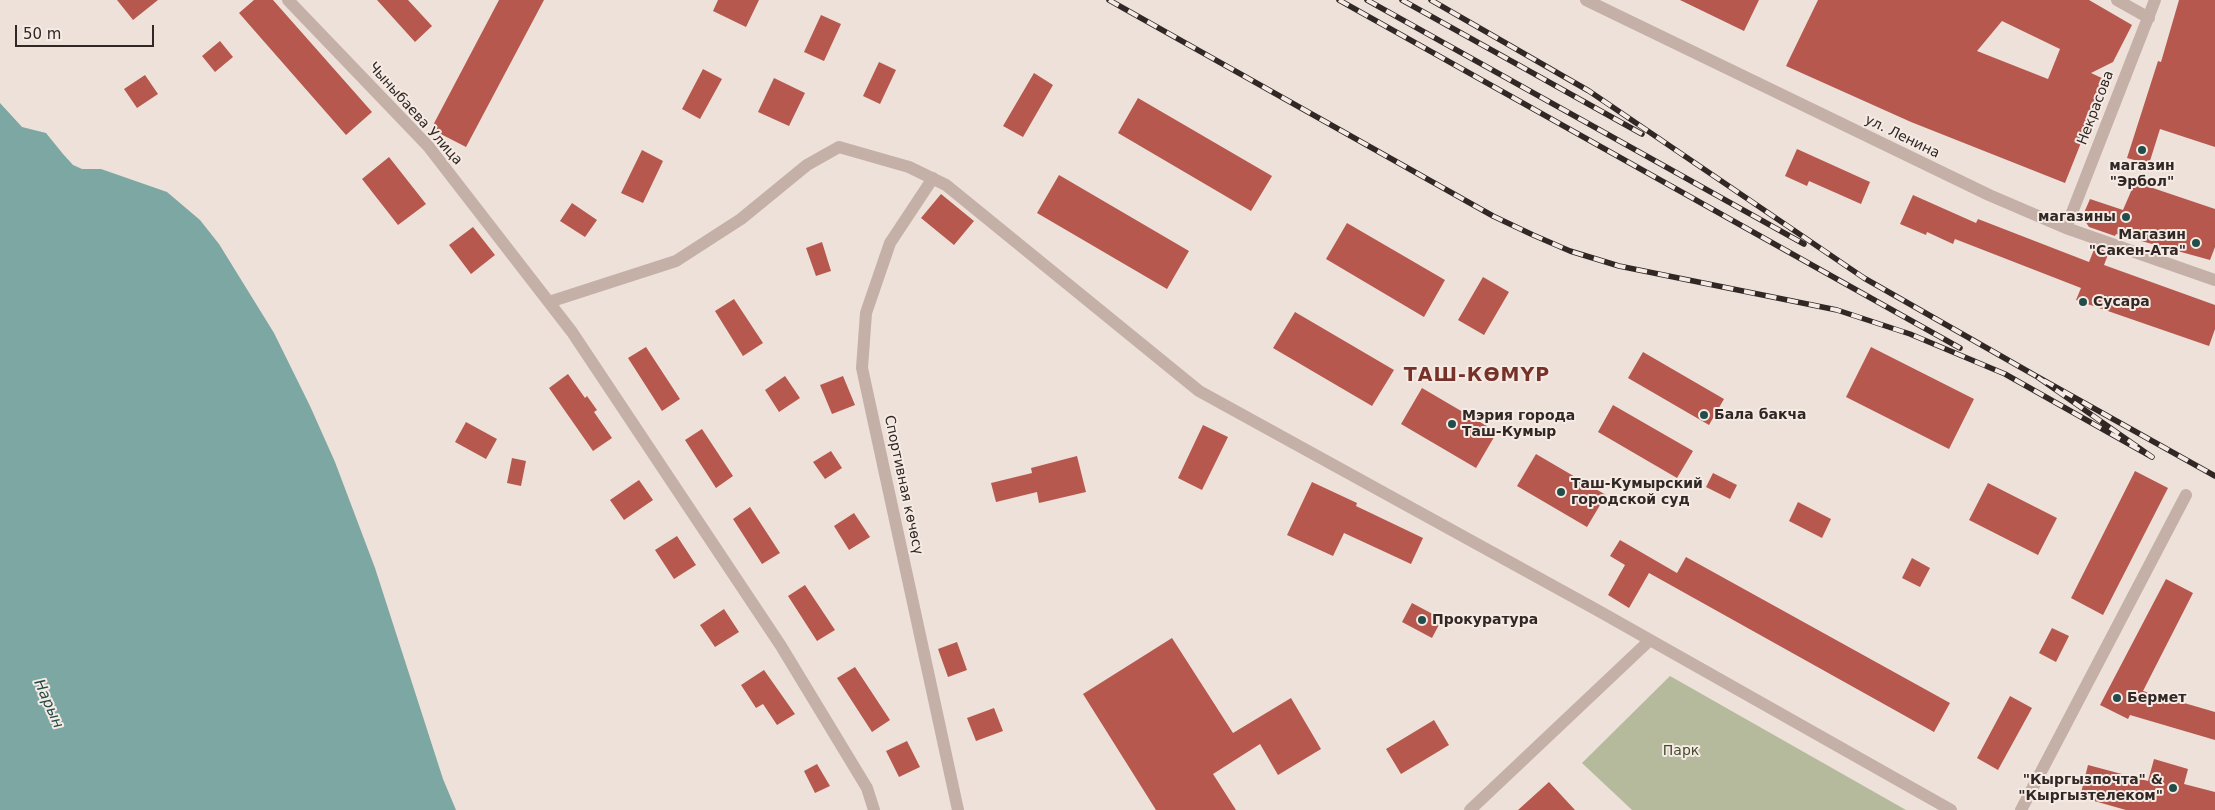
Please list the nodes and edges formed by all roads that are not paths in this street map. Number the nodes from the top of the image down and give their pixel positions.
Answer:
1 (288, 0) edge
2 (1586, 0) edge
3 (2117, 0) edge
4 (2155, 0) edge
5 (2149, 18) junction
6 (933, 178) junction
7 (2066, 228) junction
8 (2215, 280) edge
9 (549, 302) junction
10 (2186, 495) dead end
11 (1650, 640) junction
12 (874, 810) edge
13 (958, 810) edge
14 (1470, 810) edge
15 (1950, 810) edge
16 (2021, 810) edge

1 - 9 street, Чыныбаева Улица
2 - 7 street, ул. Ленина
3 - 5 street
4 - 5 street, Некрасова
5 - 7 street, Некрасова
6 - 9 street
6 - 11 street
6 - 13 street, Спортивная көчөсү
7 - 8 street, ул. Ленина
9 - 12 street, Чыныбаева Улица
10 - 16 street
11 - 14 street
11 - 15 street

